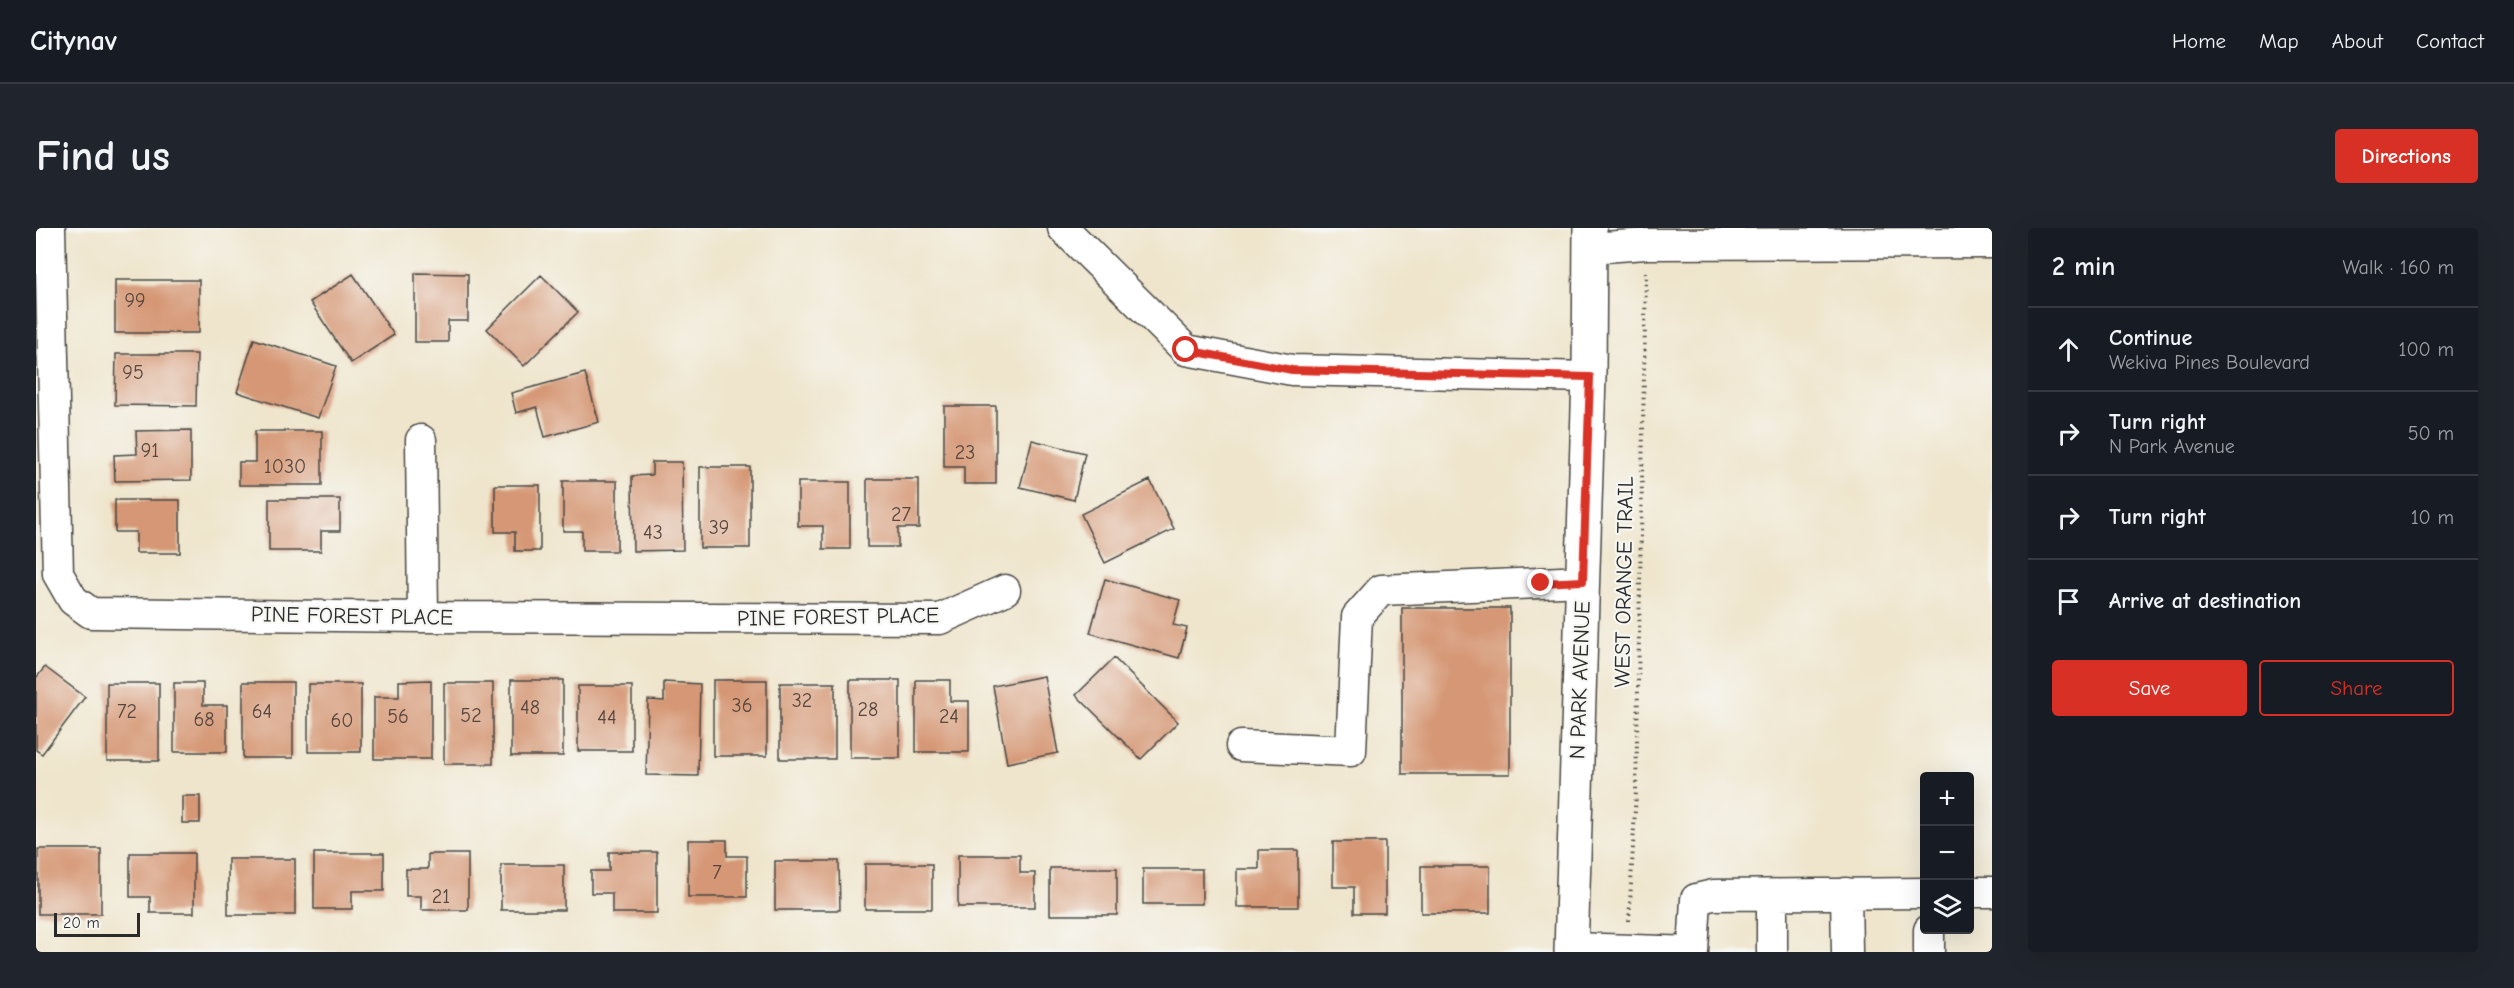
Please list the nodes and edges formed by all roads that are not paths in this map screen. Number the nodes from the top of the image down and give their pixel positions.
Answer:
1 (50, 228) edge
2 (1063, 228) edge
3 (1953, 236) edge
4 (1590, 238) edge
5 (1992, 243) edge
6 (1590, 377) junction
7 (421, 440) dead end
8 (1583, 581) junction
9 (1005, 590) dead end
10 (423, 618) junction
11 (1241, 746) dead end
12 (1920, 892) edge
13 (1974, 892) edge
14 (1992, 892) edge
15 (1846, 893) junction
16 (1772, 895) junction
17 (1929, 934) edge
18 (1572, 950) edge
19 (1693, 952) edge
20 (1772, 952) edge
21 (1847, 952) edge
22 (1929, 952) edge

1 - 10 street, PINE FOREST PLACE
2 - 6 street
3 - 4 street
3 - 5 street
4 - 6 main road, N PARK AVENUE
6 - 8 main road, N PARK AVENUE
7 - 10 street
8 - 11 street
8 - 18 main road, N PARK AVENUE
9 - 10 street, PINE FOREST PLACE
12 - 15 street
13 - 14 street
15 - 16 street
15 - 21 street
16 - 19 street
16 - 20 street
17 - 22 street
18 - 19 street

